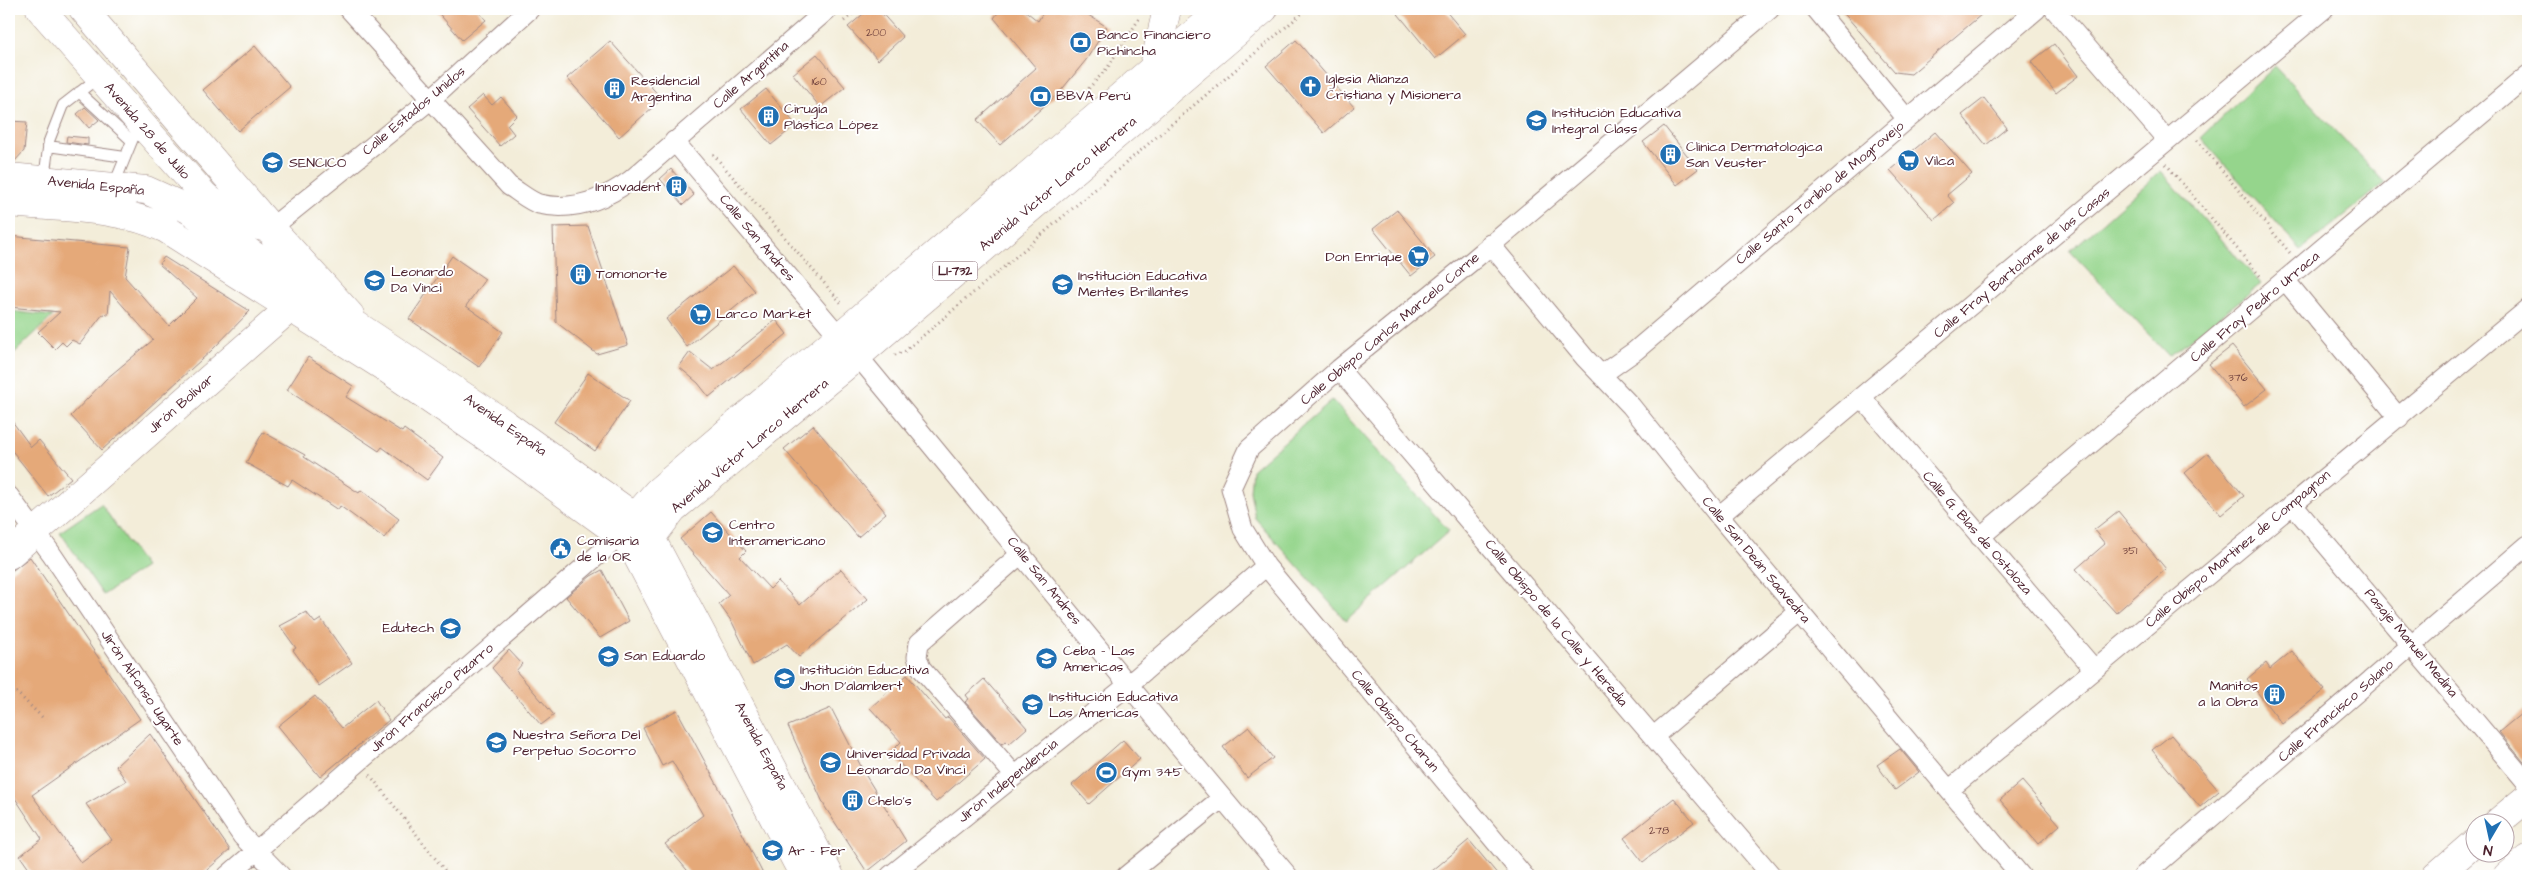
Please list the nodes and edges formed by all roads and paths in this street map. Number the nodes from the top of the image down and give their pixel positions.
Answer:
1 (40, 9) edge
2 (83, 9) edge
3 (350, 9) edge
4 (530, 9) edge
5 (828, 9) edge
6 (1223, 9) edge
7 (1264, 9) edge
8 (1307, 9) edge
9 (1770, 9) edge
10 (1816, 9) edge
11 (2037, 9) edge
12 (2054, 9) edge
13 (2324, 9) edge
14 (1155, 12) edge
15 (125, 57) junction
16 (1153, 70) junction
17 (2528, 75) edge
18 (89, 84) junction
19 (430, 100) junction
20 (1079, 100) dead end
21 (1907, 120) junction
22 (2185, 126) junction
23 (136, 131) junction
24 (674, 141) junction
25 (48, 146) junction
26 (2161, 146) junction
27 (710, 152) dead end
28 (125, 157) junction
29 (182, 170) junction
30 (9, 177) edge
31 (44, 180) junction
32 (114, 186) junction
33 (146, 190) junction
34 (9, 203) edge
35 (271, 228) junction
36 (1490, 244) junction
37 (2302, 267) junction
38 (2279, 286) junction
39 (291, 296) junction
40 (850, 306) junction
41 (2528, 310) edge
42 (362, 329) junction
43 (848, 346) junction
44 (894, 356) dead end
45 (1339, 369) junction
46 (1601, 375) junction
47 (1860, 397) junction
48 (2399, 418) junction
49 (9, 496) edge
50 (2292, 504) junction
51 (1719, 516) junction
52 (635, 530) junction
53 (34, 532) junction
54 (1980, 536) junction
55 (2528, 545) edge
56 (1022, 553) junction
57 (9, 555) edge
58 (1266, 566) junction
59 (1800, 612) junction
60 (2412, 645) junction
61 (2094, 669) junction
62 (9, 685) edge
63 (1128, 686) junction
64 (43, 718) dead end
65 (1653, 736) junction
66 (368, 773) dead end
67 (1015, 776) junction
68 (2528, 784) edge
69 (1949, 790) junction
70 (2528, 797) edge
71 (1222, 798) junction
72 (2510, 812) edge
73 (257, 850) junction
74 (2464, 852) edge
75 (2528, 859) edge
76 (227, 876) edge
77 (281, 876) edge
78 (449, 876) edge
79 (804, 876) edge
80 (830, 876) edge
81 (890, 876) edge
82 (1126, 876) edge
83 (1288, 876) edge
84 (1524, 876) edge
85 (1772, 876) edge
86 (2021, 876) edge
87 (2143, 876) edge
88 (2436, 876) edge
89 (2509, 876) edge

1 - 18 main road, Avenida 28 de Julio
2 - 15 main road
3 - 19 street, Calle Argentina
4 - 19 street, Calle Estados Unidos
5 - 24 street, Calle Argentina
6 - 16 main road, Avenida Víctor Larco Herrera / LI-732
7 - 43 main road, Avenida Víctor Larco Herrera / LI-732
8 - 44 path
9 - 36 street, Calle Obispo Carlos Marcelo Corne
10 - 21 street
11 - 21 street, Calle Santo Toribio de Mogrovejo
12 - 26 street
13 - 22 street, Calle Fray Bartolome de las Casas
14 - 16 main road
14 - 20 path
15 - 18 main road
15 - 35 main road
16 - 40 main road, Avenida Víctor Larco Herrera / LI-732
17 - 37 street, Calle Fray Pedro Urraca
18 - 23 main road, Avenida 28 de Julio
18 - 25 lane
19 - 24 street, Calle Argentina
19 - 35 street, Calle Estados Unidos
21 - 46 street, Calle Santo Toribio de Mogrovejo
22 - 26 street, Calle Fray Bartolome de las Casas
22 - 37 path
23 - 28 lane
23 - 29 main road, Avenida 28 de Julio
24 - 43 street, Calle San Andres
25 - 28 lane
25 - 31 lane
26 - 38 path
26 - 47 street, Calle Fray Bartolome de las Casas
27 - 40 path
28 - 32 lane
29 - 33 main road
29 - 35 main road, Avenida 28 de Julio
30 - 31 main road, Avenida España
31 - 32 main road, Avenida España
32 - 33 main road, Avenida España
33 - 39 main road, Avenida España
34 - 39 main road, Avenida España
35 - 39 main road
35 - 42 main road
36 - 45 street, Calle Obispo Carlos Marcelo Corne
36 - 46 street, Calle San Deán Saavedra
37 - 38 street, Calle Fray Pedro Urraca
38 - 48 street
38 - 54 street, Calle Fray Pedro Urraca
39 - 42 main road, Avenida España
39 - 52 main road, Avenida España
39 - 53 main road, Jirón Bolívar
40 - 43 main road, Avenida Víctor Larco Herrera / LI-732
41 - 48 street, Calle Obispo Martinez de Compagnon
42 - 52 main road, Avenida España
43 - 52 main road, Avenida Víctor Larco Herrera / LI-732
43 - 56 street, Calle San Andres
45 - 58 street, Calle Obispo Carlos Marcelo Corne
45 - 65 street, Calle Obispo de la Calle y Heredia
46 - 51 street, Calle San Deán Saavedra
47 - 51 street, Calle Fray Bartolome de las Casas
47 - 54 street, Calle G. Blas de Ostoloza
48 - 50 street, Calle Obispo Martinez de Compagnon
49 - 53 street, Jirón Alfonso Ugarte
50 - 60 street, Pasaje Manuel Medina
50 - 61 street, Calle Obispo Martinez de Compagnon
51 - 59 street, Calle San Deán Saavedra
52 - 73 street, Jirón Francisco Pizarro
52 - 79 main road, Avenida España
52 - 80 main road, Avenida España
53 - 57 main road, Jirón Bolívar
53 - 73 street, Jirón Alfonso Ugarte
54 - 61 street, Calle G. Blas de Ostoloza
55 - 60 street, Calle Francisco Solano
56 - 63 street, Calle San Andres
56 - 67 street
58 - 63 street
58 - 84 street, Calle Obispo Charun
59 - 65 street
59 - 69 street, Calle San Deán Saavedra
60 - 68 street, Pasaje Manuel Medina
60 - 87 street, Calle Francisco Solano
61 - 69 street, Calle Obispo Martinez de Compagnon
62 - 64 path
63 - 67 street, Jirón Independencia
63 - 71 street, Calle San Andres
65 - 85 street, Calle Obispo de la Calle y Heredia
66 - 78 path
67 - 81 street, Jirón Independencia
69 - 86 street, Calle San Deán Saavedra
70 - 72 main road
71 - 82 street
71 - 83 street, Calle San Andres
73 - 76 street, Jirón Francisco Pizarro
73 - 77 street, Jirón Alfonso Ugarte
74 - 88 main road
75 - 89 main road

